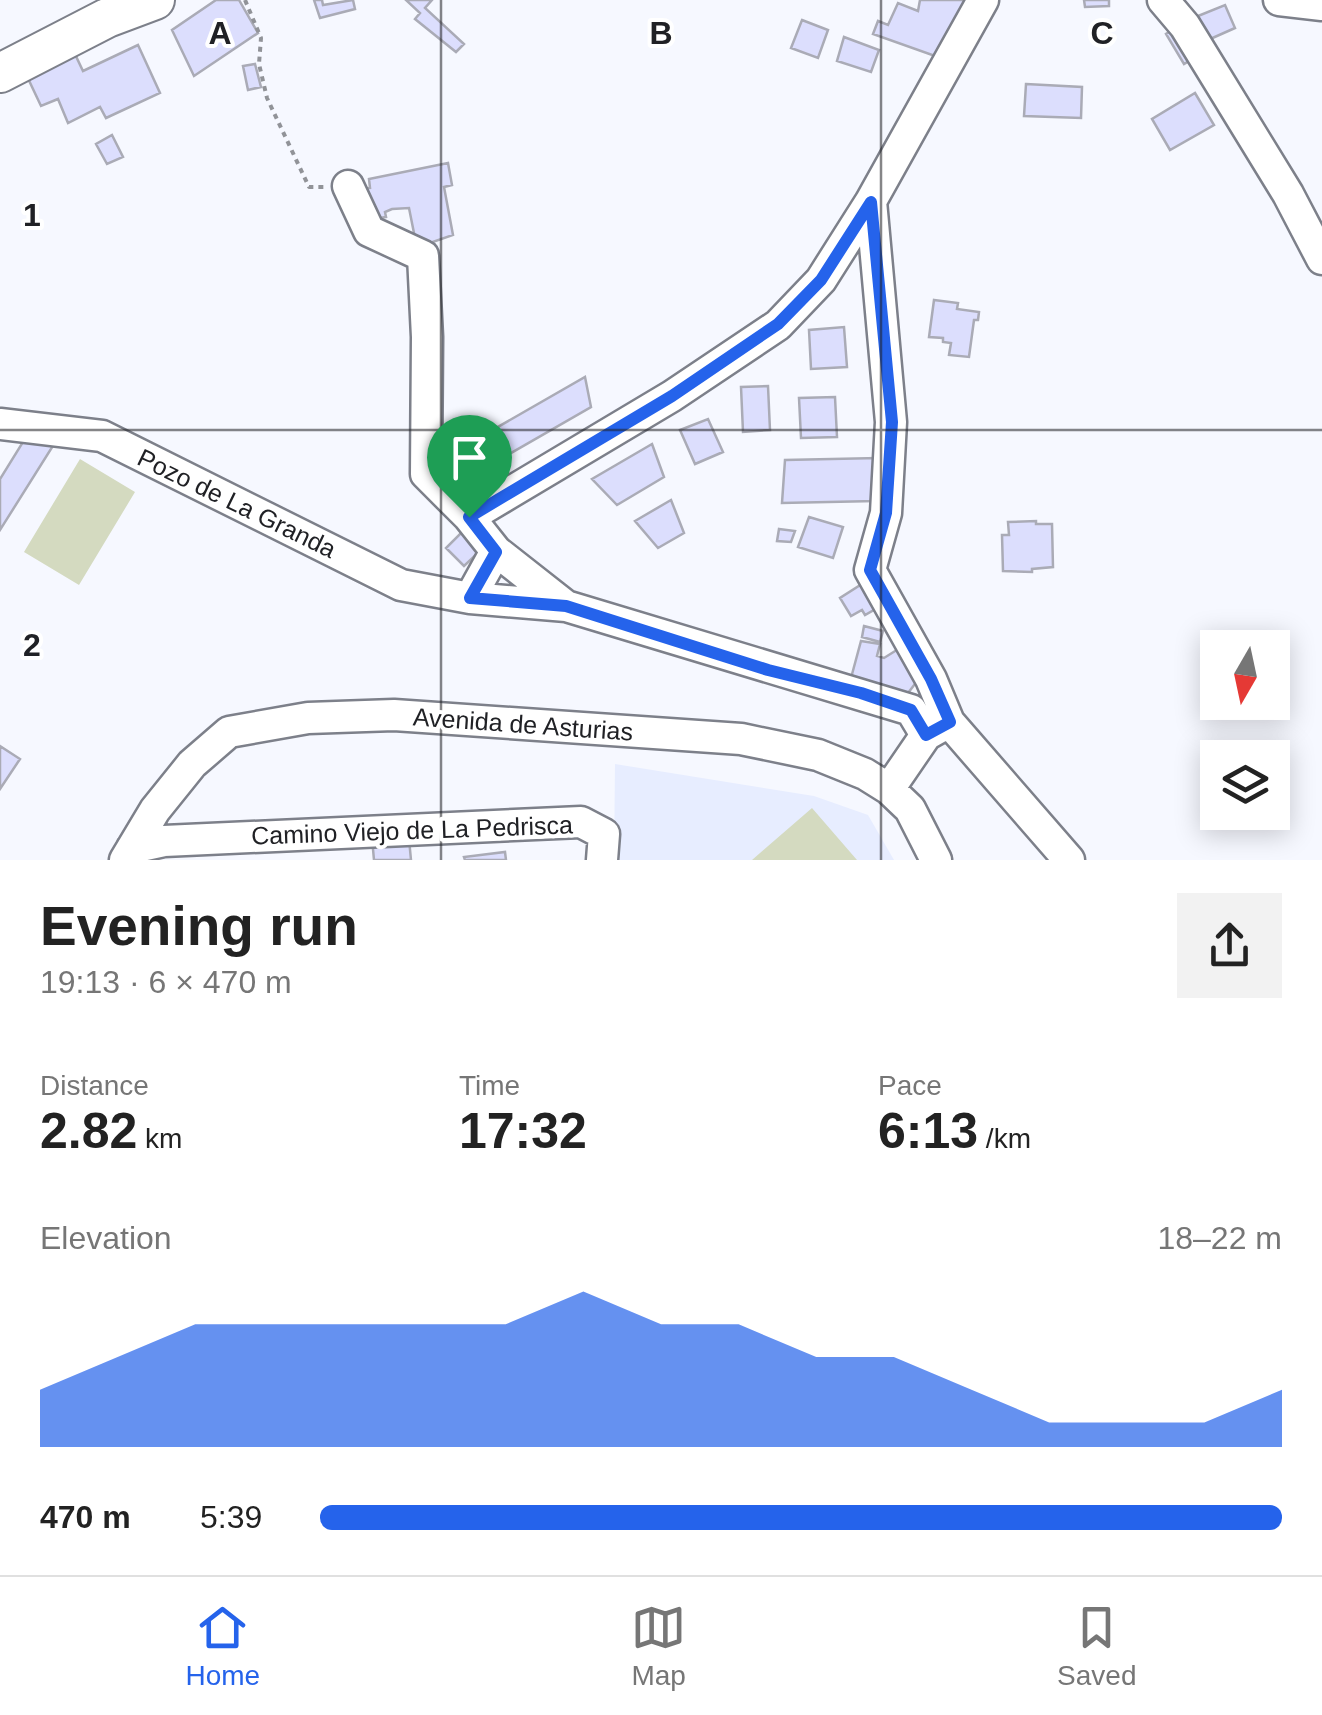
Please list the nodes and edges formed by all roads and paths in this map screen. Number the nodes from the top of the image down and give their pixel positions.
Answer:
1 (155, 0) edge
2 (245, 0) edge
3 (983, 0) edge
4 (1163, 0) edge
5 (1280, 0) edge
6 (1322, 5) edge
7 (0, 74) edge
8 (348, 186) joint
9 (871, 202) junction
10 (1322, 258) edge
11 (821, 280) junction
12 (879, 288) junction
13 (0, 424) edge
14 (469, 517) junction
15 (496, 552) junction
16 (470, 598) junction
17 (566, 606) junction
18 (938, 728) junction
19 (888, 790) junction
20 (306, 846) edge
21 (128, 854) edge
22 (602, 860) edge
23 (936, 860) edge
24 (1069, 860) edge

1 - 7 main road
2 - 8 path
3 - 9 street
4 - 10 street
5 - 6 street
8 - 14 street, Pozo de La Granda
9 - 11 street
9 - 12 street
11 - 12 street
11 - 14 street
12 - 18 street
13 - 16 street, Pozo de La Granda
14 - 15 street, Pozo de La Granda
15 - 16 street
15 - 17 street, Pozo de La Granda
16 - 17 street, Pozo de La Granda
17 - 18 street, Pozo de La Granda
18 - 19 street
18 - 24 street
19 - 21 street, Avenida de Asturias
19 - 23 street, Avenida de Asturias
20 - 21 street, Camino Viejo de La Pedrisca
20 - 22 street, Camino Viejo de La Pedrisca

